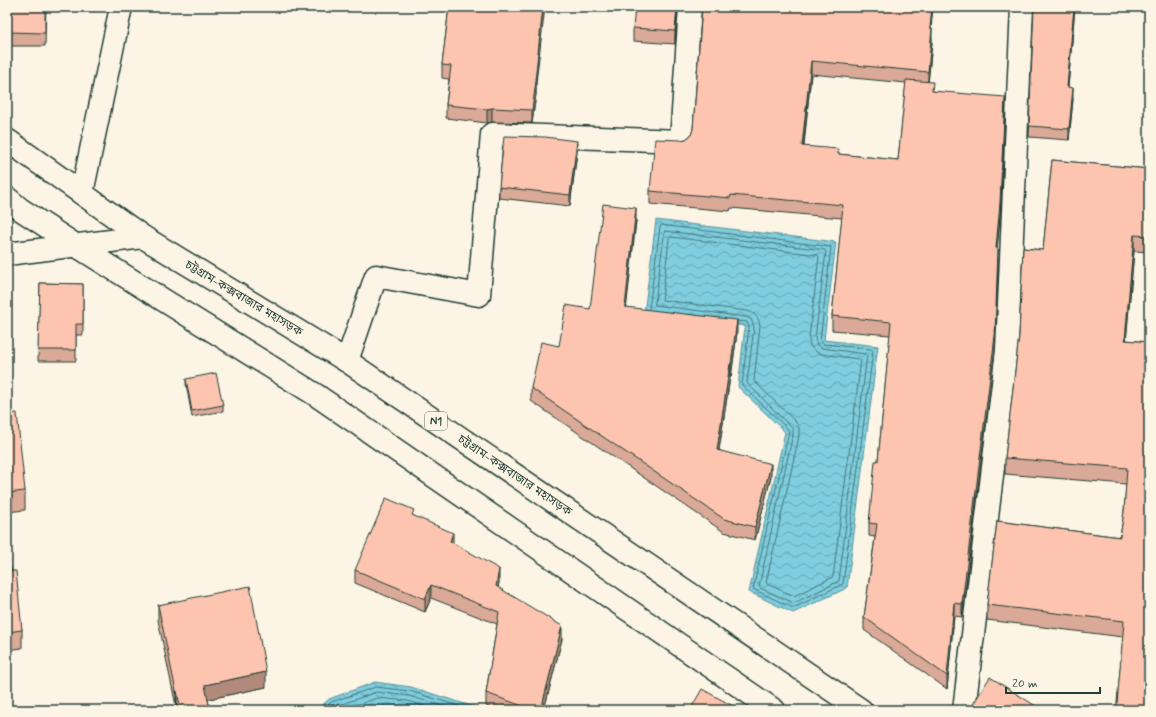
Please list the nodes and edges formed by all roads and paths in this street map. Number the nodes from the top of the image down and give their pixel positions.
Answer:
1 (121, 7) edge
2 (690, 7) edge
3 (1022, 7) edge
4 (7, 140) edge
5 (82, 194) junction
6 (7, 198) edge
7 (143, 237) junction
8 (75, 245) junction
9 (7, 254) edge
10 (347, 361) junction
11 (774, 710) edge
12 (861, 710) edge
13 (964, 710) edge

1 - 5 main road
2 - 10 main road
3 - 13 main road
4 - 5 main road, চট্টগ্রাম-কক্সবাজার মহাসড়ক / N1
5 - 7 main road, চট্টগ্রাম-কক্সবাজার মহাসড়ক / N1
6 - 8 main road
7 - 8 main road
7 - 10 main road, চট্টগ্রাম-কক্সবাজার মহাসড়ক / N1
8 - 9 main road
8 - 11 main road
10 - 12 main road, চট্টগ্রাম-কক্সবাজার মহাসড়ক / N1

